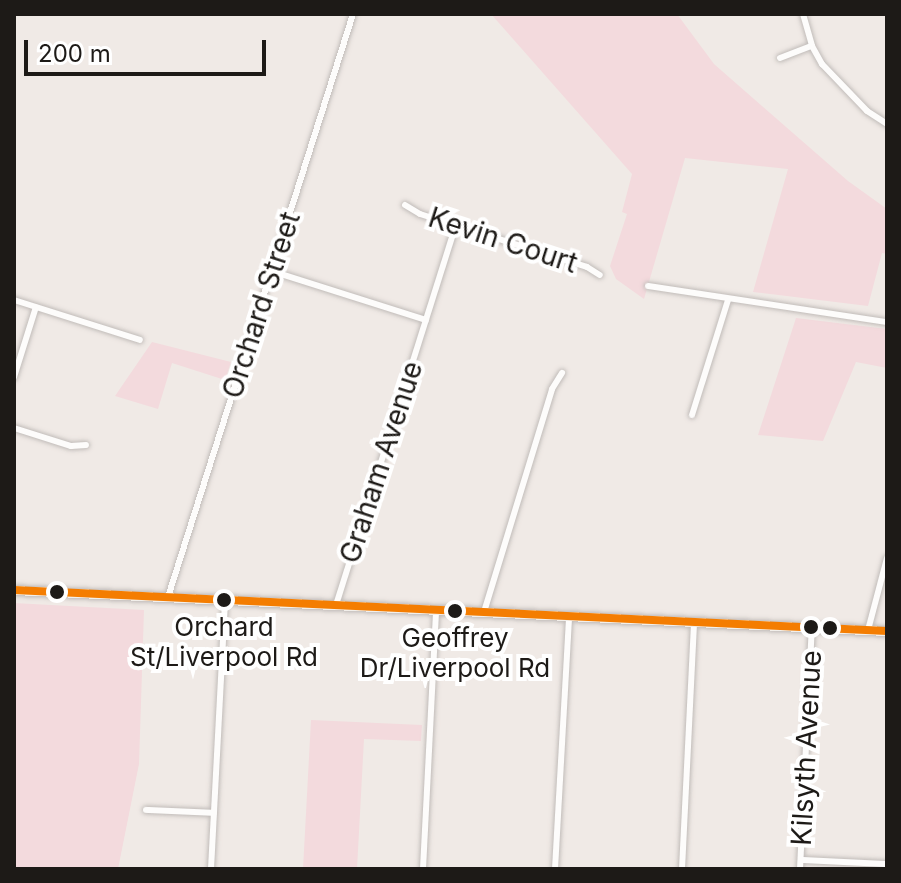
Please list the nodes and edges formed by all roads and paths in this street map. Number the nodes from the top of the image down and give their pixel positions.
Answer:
1 (353, 14) edge
2 (803, 14) edge
3 (812, 46) junction
4 (780, 58) dead end
5 (887, 124) edge
6 (405, 205) dead end
7 (456, 225) junction
8 (281, 274) dead end
9 (600, 275) dead end
10 (648, 286) dead end
11 (14, 300) edge
12 (728, 300) junction
13 (36, 307) junction
14 (426, 320) junction
15 (887, 322) edge
16 (140, 340) dead end
17 (562, 373) dead end
18 (14, 377) edge
19 (692, 415) dead end
20 (14, 428) edge
21 (86, 445) dead end
22 (887, 558) edge
23 (14, 590) edge
24 (168, 597) junction
25 (225, 601) junction
26 (336, 605) junction
27 (436, 609) junction
28 (484, 612) junction
29 (569, 615) junction
30 (694, 622) junction
31 (812, 627) junction
32 (868, 630) junction
33 (887, 631) edge
34 (146, 810) dead end
35 (214, 813) junction
36 (801, 860) junction
37 (887, 864) edge
38 (211, 869) edge
39 (423, 869) edge
40 (555, 869) edge
41 (682, 869) edge
42 (800, 869) edge

1 - 24 street, Orchard Street
2 - 3 street
3 - 4 street
3 - 5 street
6 - 7 street, Kevin Court
7 - 9 street, Kevin Court
7 - 14 street, Graham Avenue
8 - 14 street
10 - 12 street
11 - 13 street
12 - 15 street
12 - 19 street
13 - 16 street
13 - 18 street
14 - 26 street, Graham Avenue
17 - 28 street
20 - 21 street
22 - 32 street
23 - 24 main road
24 - 25 main road
25 - 26 main road
25 - 35 street
26 - 27 main road
27 - 28 main road
27 - 39 street
28 - 29 main road
29 - 30 main road
29 - 40 street
30 - 31 main road
30 - 41 street
31 - 32 main road
31 - 36 street, Kilsyth Avenue
32 - 33 main road
34 - 35 street
35 - 38 street
36 - 37 street
36 - 42 street, Kilsyth Avenue

